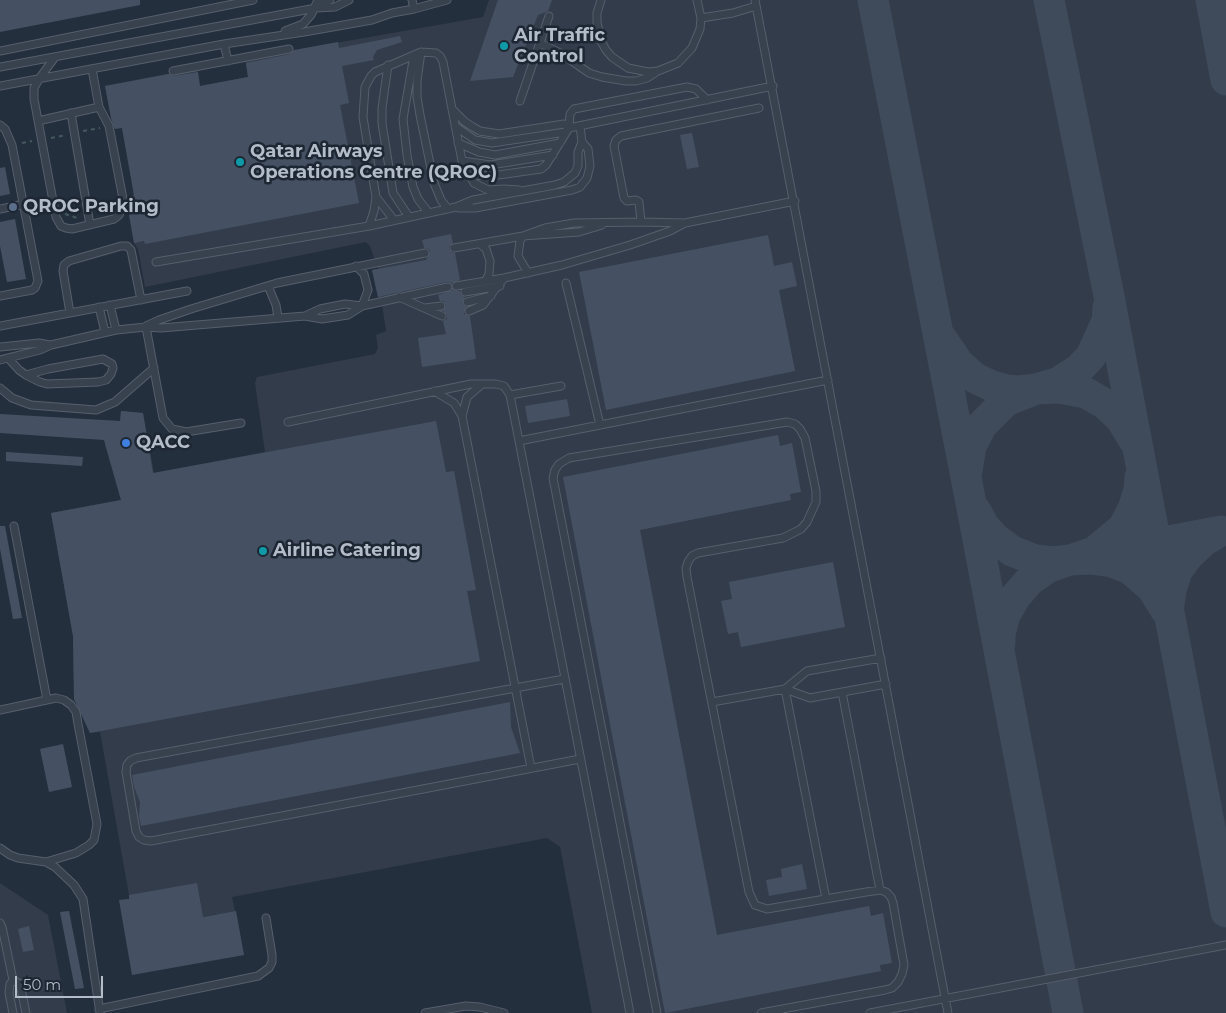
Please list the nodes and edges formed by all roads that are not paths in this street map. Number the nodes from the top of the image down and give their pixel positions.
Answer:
1 (254, 0) edge
2 (318, 0) edge
3 (330, 0) edge
4 (349, 0) edge
5 (412, 0) edge
6 (447, 0) edge
7 (601, 0) edge
8 (697, 0) edge
9 (756, 3) edge
10 (316, 8) junction
11 (414, 9) junction
12 (549, 16) dead end
13 (701, 18) junction
14 (268, 36) junction
15 (540, 43) junction
16 (224, 44) junction
17 (289, 49) dead end
18 (0, 51) edge
19 (418, 53) junction
20 (55, 57) junction
21 (228, 62) junction
22 (388, 65) junction
23 (0, 67) edge
24 (92, 69) junction
25 (658, 71) junction
26 (172, 72) dead end
27 (39, 79) junction
28 (0, 86) edge
29 (773, 86) junction
30 (707, 100) junction
31 (520, 101) dead end
32 (99, 107) junction
33 (759, 108) dead end
34 (452, 109) junction
35 (71, 113) junction
36 (38, 121) junction
37 (0, 125) edge
38 (455, 126) junction
39 (580, 126) junction
40 (568, 130) junction
41 (458, 142) junction
42 (582, 142) junction
43 (560, 143) junction
44 (554, 155) junction
45 (462, 161) junction
46 (468, 175) junction
47 (525, 191) junction
48 (376, 197) junction
49 (795, 201) junction
50 (24, 204) junction
51 (456, 207) junction
52 (0, 209) edge
53 (448, 209) junction
54 (428, 212) junction
55 (409, 216) junction
56 (394, 220) junction
57 (641, 222) junction
58 (685, 223) junction
59 (90, 225) junction
60 (369, 226) junction
61 (522, 236) junction
62 (480, 244) junction
63 (454, 248) dead end
64 (425, 254) dead end
65 (156, 262) dead end
66 (356, 266) junction
67 (528, 273) junction
68 (504, 278) junction
69 (486, 280) junction
70 (566, 283) dead end
71 (268, 286) junction
72 (456, 286) dead end
73 (500, 286) junction
74 (448, 287) dead end
75 (187, 291) dead end
76 (465, 292) dead end
77 (0, 296) edge
78 (492, 296) junction
79 (399, 297) junction
80 (141, 300) junction
81 (467, 302) dead end
82 (110, 305) junction
83 (362, 306) junction
84 (441, 306) dead end
85 (99, 307) junction
86 (424, 308) junction
87 (469, 311) dead end
88 (70, 313) junction
89 (442, 316) dead end
90 (278, 318) junction
91 (0, 326) edge
92 (146, 327) junction
93 (116, 330) junction
94 (105, 332) junction
95 (51, 345) junction
96 (0, 347) edge
97 (8, 358) junction
98 (0, 360) edge
99 (154, 368) junction
100 (26, 375) junction
101 (828, 380) junction
102 (482, 385) junction
103 (561, 386) dead end
104 (0, 388) edge
105 (434, 391) junction
106 (510, 395) junction
107 (462, 416) junction
108 (241, 422) dead end
109 (288, 422) dead end
110 (600, 425) junction
111 (519, 441) junction
112 (14, 526) dead end
113 (881, 658) junction
114 (564, 679) junction
115 (886, 684) junction
116 (514, 689) junction
117 (785, 689) junction
118 (842, 692) junction
119 (47, 700) junction
120 (712, 702) junction
121 (0, 710) edge
122 (580, 759) junction
123 (531, 768) junction
124 (0, 848) edge
125 (46, 862) junction
126 (880, 890) junction
127 (826, 899) junction
128 (266, 918) dead end
129 (0, 923) edge
130 (1226, 945) edge
131 (13, 980) junction
132 (945, 999) junction
133 (100, 1011) edge
134 (13, 1013) edge
135 (26, 1013) edge
136 (425, 1013) edge
137 (504, 1013) edge
138 (630, 1013) edge
139 (657, 1013) edge
140 (762, 1013) edge
141 (870, 1013) edge
142 (948, 1013) edge

1 - 18 lane
2 - 10 lane
3 - 10 lane
4 - 10 lane
5 - 11 lane
6 - 11 lane
7 - 25 lane
8 - 13 lane
9 - 13 lane
9 - 29 lane
10 - 14 lane
10 - 20 lane
11 - 14 lane
12 - 15 lane
13 - 25 lane
14 - 16 lane
15 - 25 lane
15 - 31 lane
16 - 21 lane
16 - 24 lane
17 - 21 lane
19 - 22 lane
19 - 34 lane
19 - 53 lane
19 - 54 lane
20 - 23 lane
20 - 27 lane
21 - 26 lane
22 - 48 lane
22 - 55 lane
24 - 27 lane
24 - 32 lane
27 - 28 lane
27 - 36 lane
29 - 30 lane
29 - 49 lane
30 - 39 lane
30 - 40 lane
32 - 35 lane
32 - 59 lane
33 - 57 lane
34 - 38 lane
34 - 40 lane
35 - 36 lane
35 - 59 lane
36 - 59 lane
37 - 50 lane
38 - 40 lane
38 - 41 lane
39 - 40 lane
39 - 42 lane
40 - 43 lane
41 - 43 lane
41 - 45 lane
42 - 47 lane
42 - 51 lane
43 - 44 lane
44 - 45 lane
44 - 46 lane
45 - 46 lane
46 - 47 lane
47 - 51 lane
48 - 56 lane
48 - 60 lane
49 - 58 lane
49 - 101 lane
50 - 52 lane
50 - 77 lane
51 - 53 lane
53 - 54 lane
54 - 55 lane
55 - 56 lane
56 - 60 lane
57 - 58 lane
57 - 61 lane
58 - 67 lane
60 - 65 lane
61 - 62 lane
61 - 67 lane
62 - 63 lane
62 - 69 lane
64 - 66 lane
66 - 71 lane
66 - 83 lane
67 - 68 lane
68 - 69 lane
68 - 73 lane
69 - 72 lane
70 - 110 lane
71 - 90 lane
71 - 92 lane
73 - 76 lane
73 - 78 lane
74 - 79 lane
75 - 80 lane
78 - 81 lane
78 - 87 lane
79 - 83 lane
79 - 86 lane
80 - 82 lane
80 - 88 lane
82 - 85 lane
82 - 93 lane
83 - 90 lane
84 - 86 lane
85 - 88 lane
85 - 94 lane
86 - 89 lane
88 - 91 lane
90 - 92 lane
92 - 93 lane
92 - 99 lane
93 - 94 lane
94 - 95 lane
95 - 96 lane
95 - 97 lane
97 - 98 lane
97 - 100 lane
99 - 104 lane
99 - 108 lane
100 - 100 lane
101 - 110 lane
101 - 113 lane
102 - 105 lane
102 - 106 lane
102 - 107 lane
103 - 106 lane
105 - 107 lane
105 - 109 lane
106 - 111 lane
107 - 116 lane
110 - 111 lane
111 - 114 lane
112 - 119 lane
113 - 115 lane
113 - 117 lane
114 - 116 lane
114 - 122 lane
115 - 118 lane
115 - 132 lane
116 - 123 lane
116 - 123 lane
117 - 118 lane
117 - 120 lane
117 - 127 lane
118 - 126 lane
119 - 121 lane
119 - 125 lane
120 - 127 lane
120 - 139 lane
122 - 123 lane
122 - 138 lane
124 - 125 lane
125 - 133 lane
126 - 127 lane
126 - 140 lane
128 - 133 lane
129 - 131 lane
130 - 132 lane
131 - 134 lane
131 - 135 lane
132 - 141 lane
132 - 142 lane
136 - 137 lane

